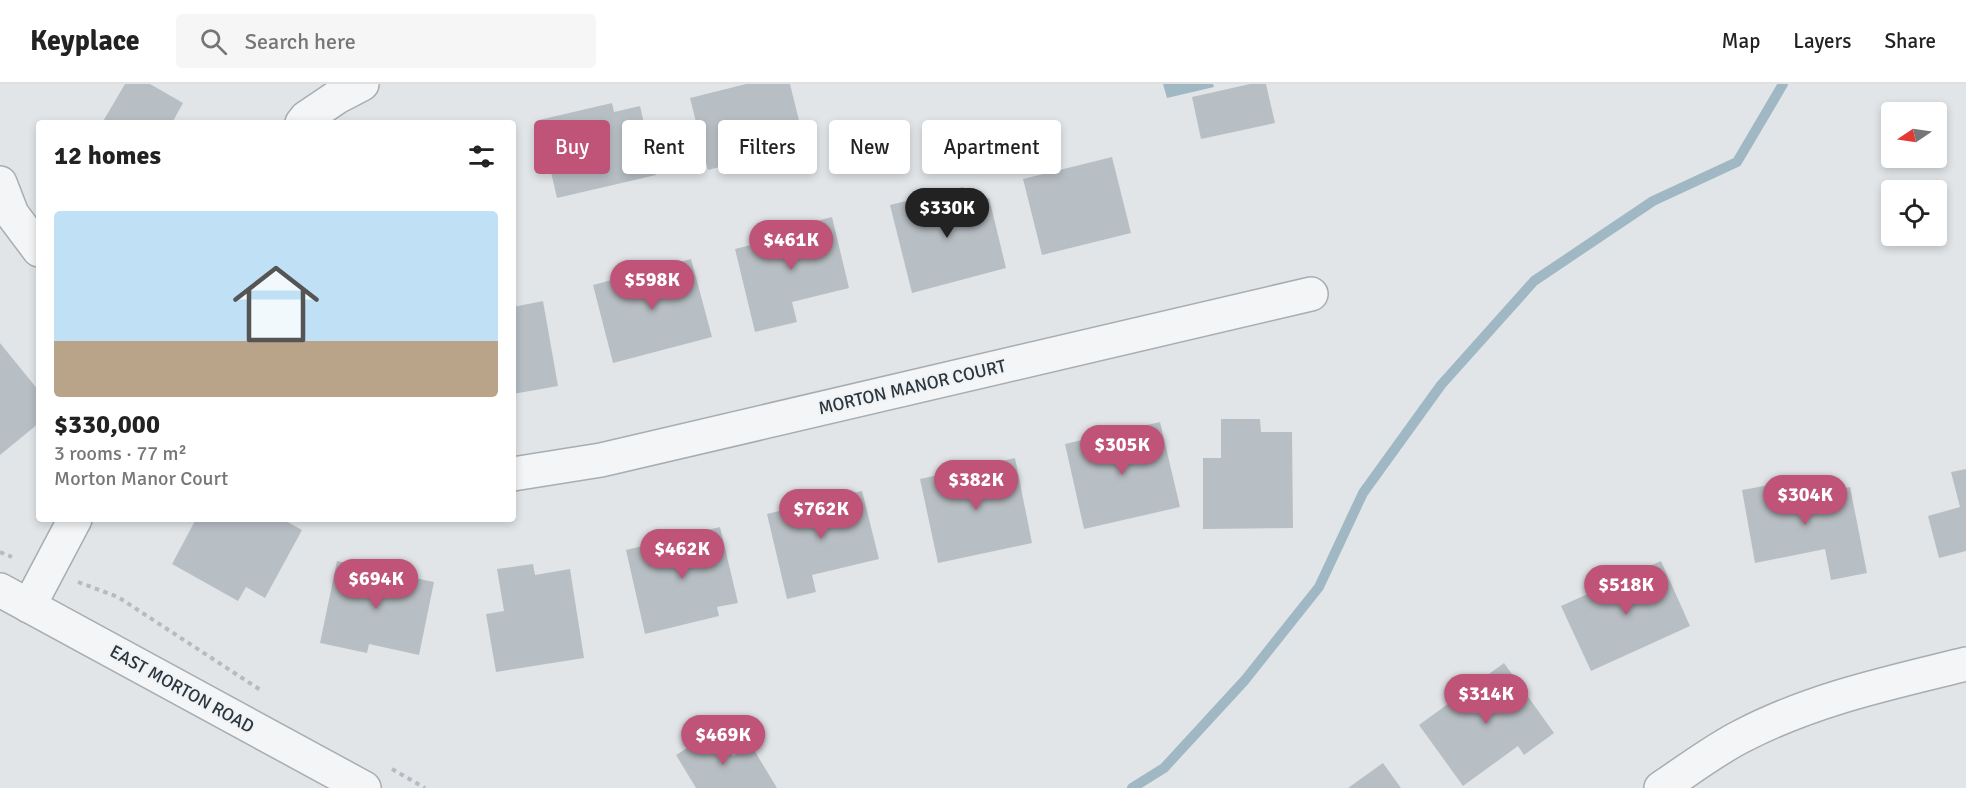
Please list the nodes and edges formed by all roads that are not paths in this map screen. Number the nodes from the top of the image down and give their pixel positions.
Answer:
1 (363, 84) edge
2 (304, 120) edge
3 (0, 183) edge
4 (36, 246) edge
5 (1311, 294) dead end
6 (516, 474) edge
7 (73, 522) edge
8 (0, 590) edge
9 (29, 606) junction
10 (1966, 664) edge
11 (374, 776) edge
12 (1661, 788) edge

1 - 2 street
3 - 4 street
5 - 6 street, MORTON MANOR COURT
7 - 9 street
8 - 9 street, EAST MORTON ROAD
9 - 11 street, EAST MORTON ROAD
10 - 12 street

